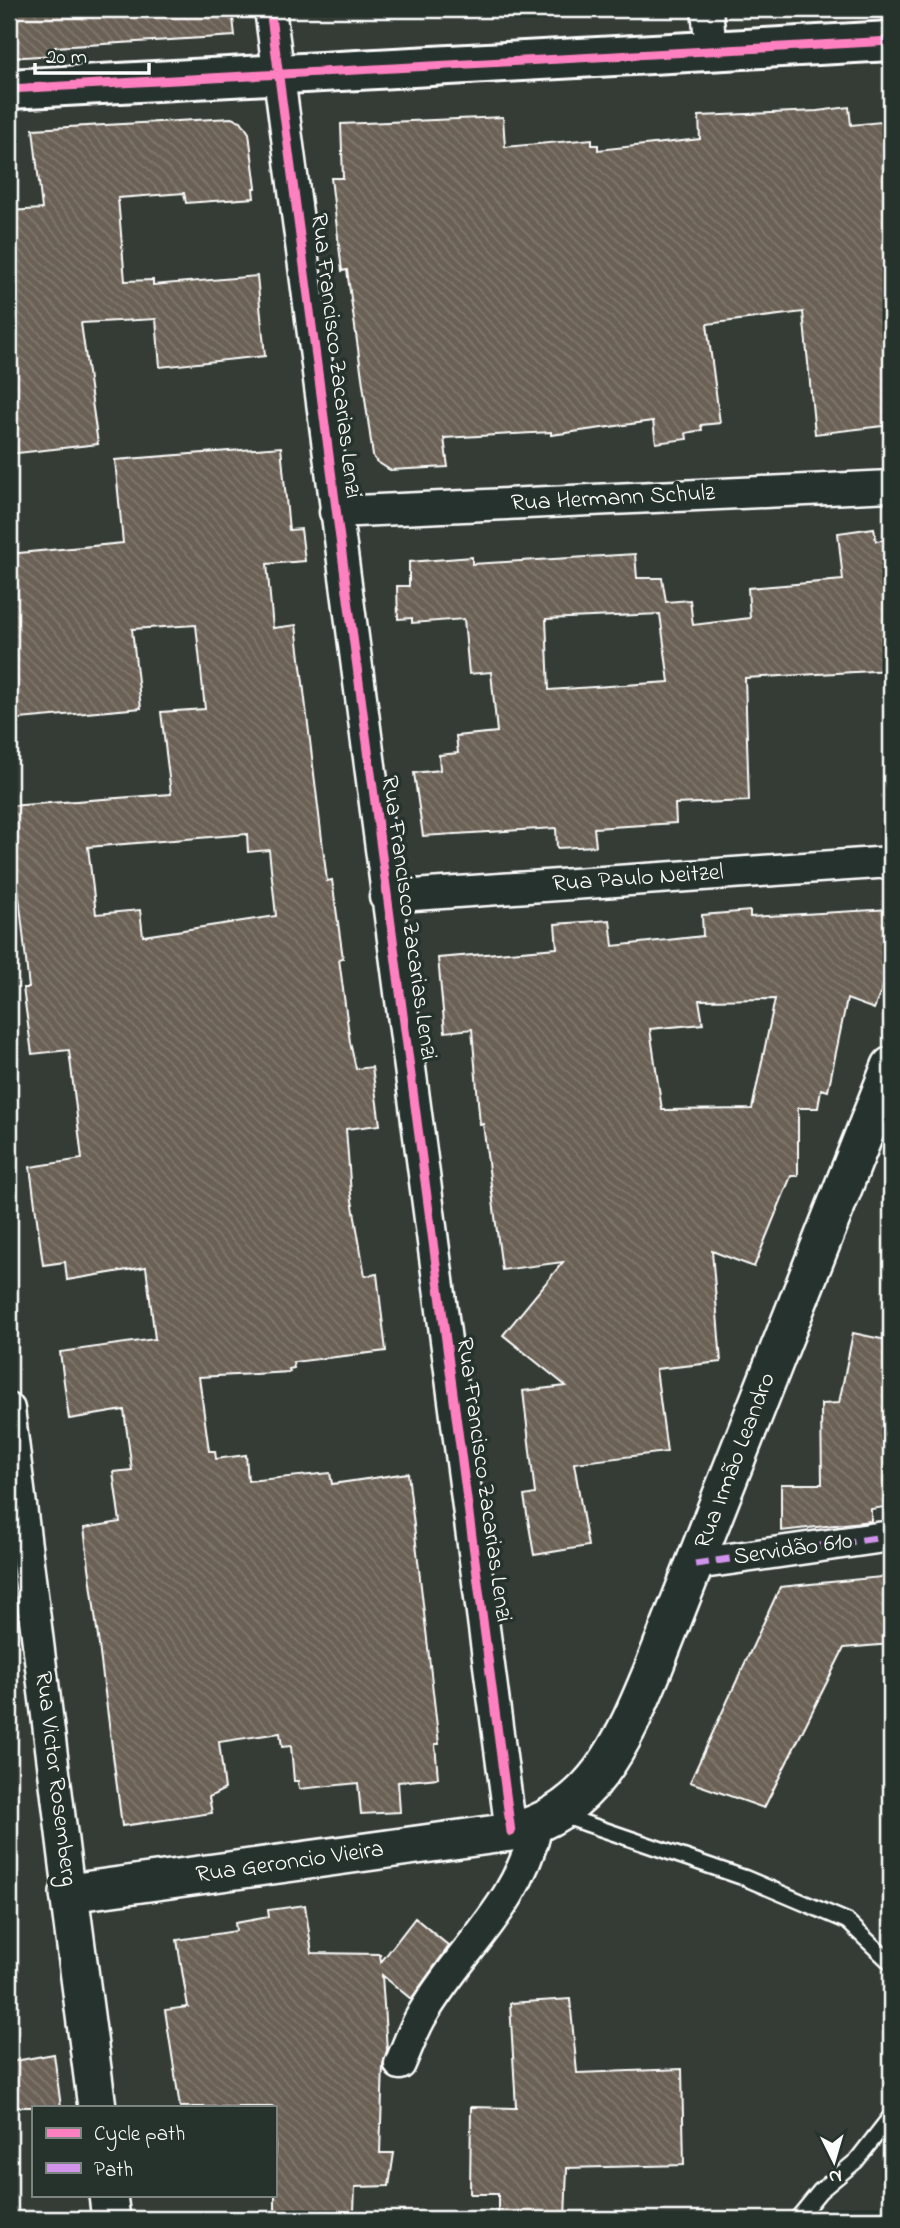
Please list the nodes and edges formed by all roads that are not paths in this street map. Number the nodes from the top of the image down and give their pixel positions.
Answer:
1 (270, 9) edge
2 (707, 9) edge
3 (891, 41) edge
4 (711, 50) junction
5 (279, 74) junction
6 (9, 89) edge
7 (891, 486) edge
8 (335, 512) junction
9 (891, 862) edge
10 (386, 897) junction
11 (891, 1066) edge
12 (9, 1409) edge
13 (891, 1535) edge
14 (695, 1564) junction
15 (536, 1824) junction
16 (69, 1893) junction
17 (891, 1963) edge
18 (400, 2064) dead end
19 (97, 2106) edge
20 (891, 2116) edge
21 (108, 2196) edge
22 (111, 2219) edge
23 (797, 2219) edge

1 - 5 street, Rua Francisco Zacarias Lenzi
2 - 4 street
3 - 4 main road
4 - 5 main road
5 - 6 main road
5 - 8 street, Rua Francisco Zacarias Lenzi
7 - 8 street, Rua Hermann Schulz
8 - 10 street, Rua Francisco Zacarias Lenzi
9 - 10 street, Rua Paulo Neitzel
10 - 15 street, Rua Francisco Zacarias Lenzi
11 - 14 street, Rua Irmão Leandro
12 - 16 street, Rua Victor Rosemberg
13 - 14 street, Servidão 610
14 - 15 street, Rua Irmão Leandro
15 - 16 street, Rua Geroncio Vieira
15 - 17 lane
15 - 18 street, Rua Irmão Leandro
16 - 19 street, Rua Victor Rosemberg
20 - 23 lane
21 - 22 street

